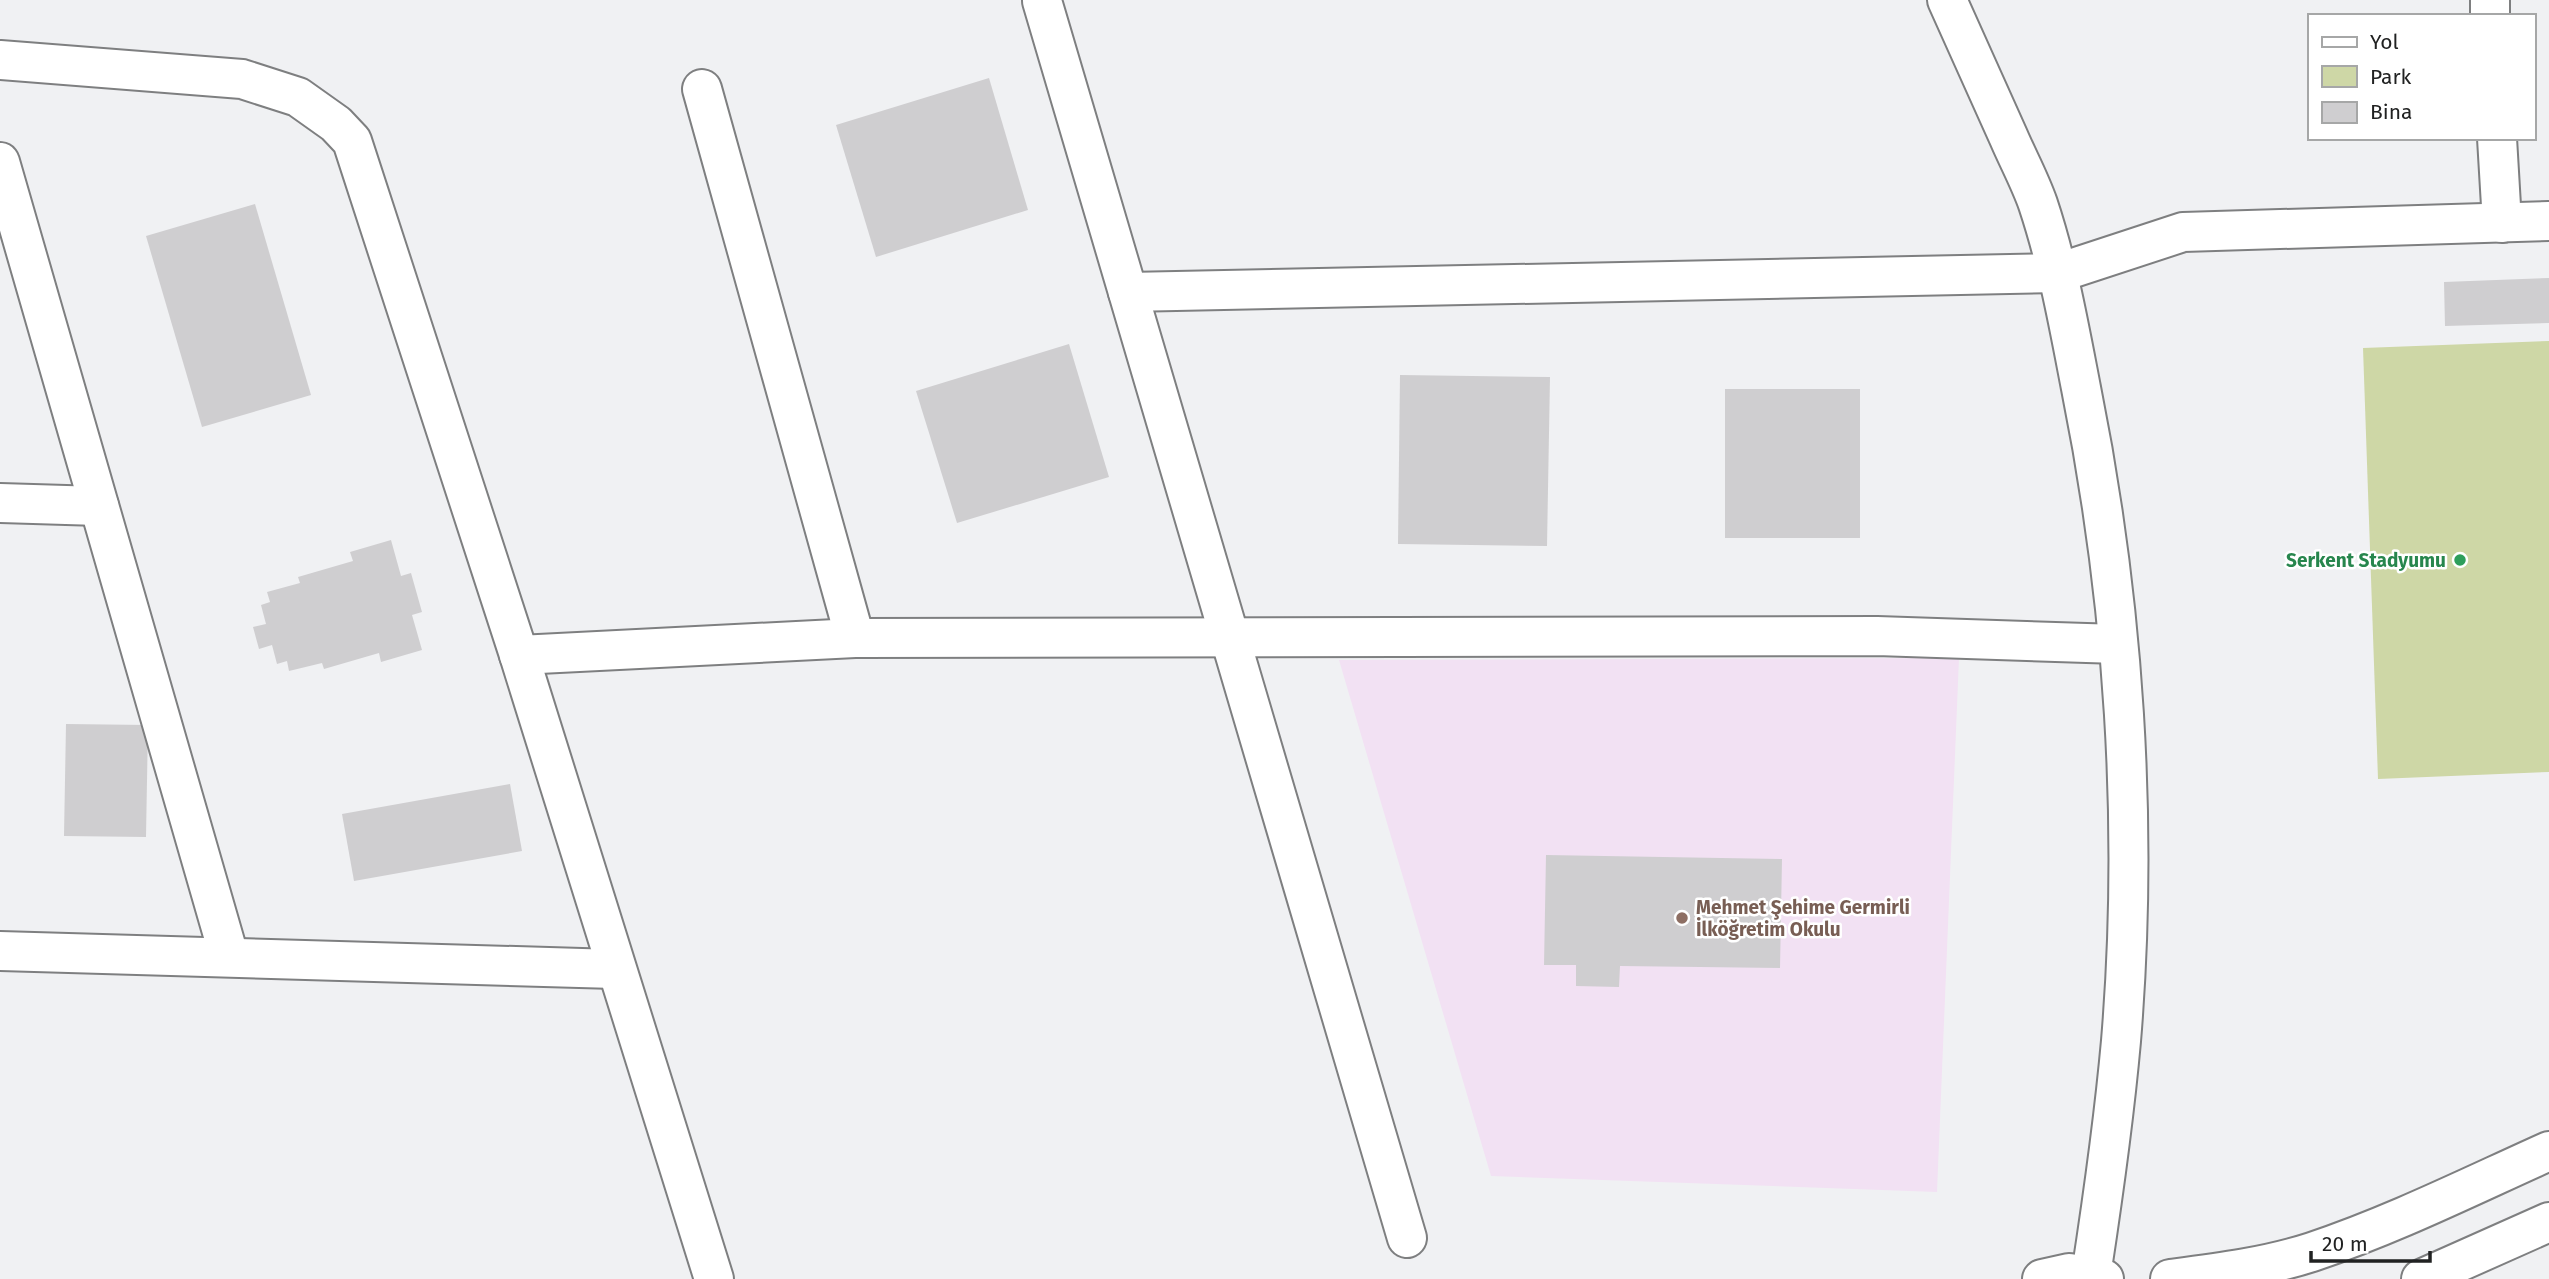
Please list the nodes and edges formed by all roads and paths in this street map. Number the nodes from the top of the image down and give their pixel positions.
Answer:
1 (1947, 0) edge
2 (1042, 1) edge
3 (0, 60) edge
4 (702, 89) dead end
5 (2497, 140) edge
6 (0, 162) edge
7 (2549, 221) edge
8 (2502, 223) junction
9 (2058, 273) junction
10 (1128, 292) junction
11 (0, 503) edge
12 (99, 506) junction
13 (855, 638) junction
14 (1230, 640) junction
15 (2118, 643) junction
16 (519, 655) junction
17 (0, 951) edge
18 (229, 956) junction
19 (615, 969) junction
20 (2549, 1151) edge
21 (2549, 1222) edge
22 (1407, 1238) dead end
23 (2097, 1277) edge
24 (714, 1279) edge
25 (2042, 1279) edge
26 (2169, 1279) edge
27 (2421, 1279) edge

1 - 9 street
2 - 10 street
3 - 16 street
4 - 13 street
5 - 8 street
6 - 12 street
7 - 8 street
8 - 9 street
9 - 10 street
9 - 15 street
10 - 14 street
11 - 12 street
12 - 18 street
13 - 14 street
13 - 16 street
14 - 15 street
14 - 22 street
15 - 23 street
16 - 19 street
17 - 18 street
18 - 19 street
19 - 24 street
20 - 26 street
21 - 27 street
23 - 25 street

